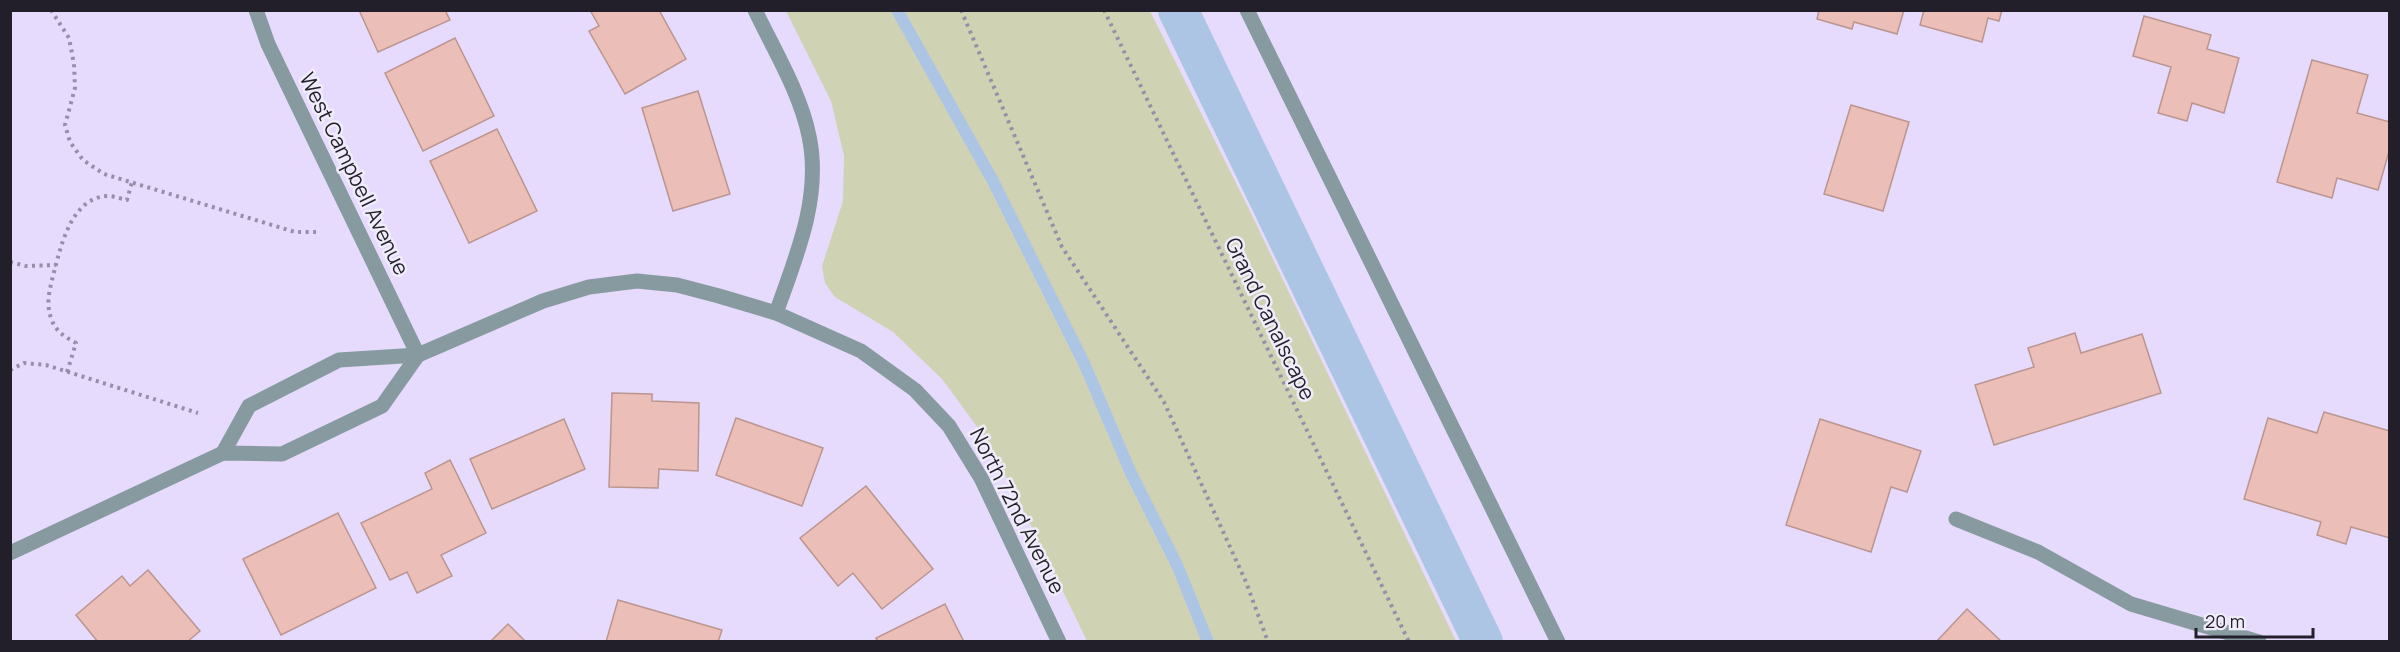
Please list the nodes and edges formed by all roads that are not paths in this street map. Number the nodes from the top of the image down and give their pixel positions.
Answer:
1 (256, 10) edge
2 (755, 10) edge
3 (1247, 10) edge
4 (776, 314) junction
5 (418, 355) junction
6 (223, 453) junction
7 (1956, 519) dead end
8 (10, 553) edge
9 (1059, 642) edge
10 (1558, 642) edge
11 (2259, 642) edge

1 - 5 street, West Campbell Avenue
2 - 4 street
3 - 10 street
4 - 5 street, North 72nd Avenue
4 - 9 street, North 72nd Avenue
5 - 6 street
5 - 6 street
6 - 8 street
7 - 11 street

